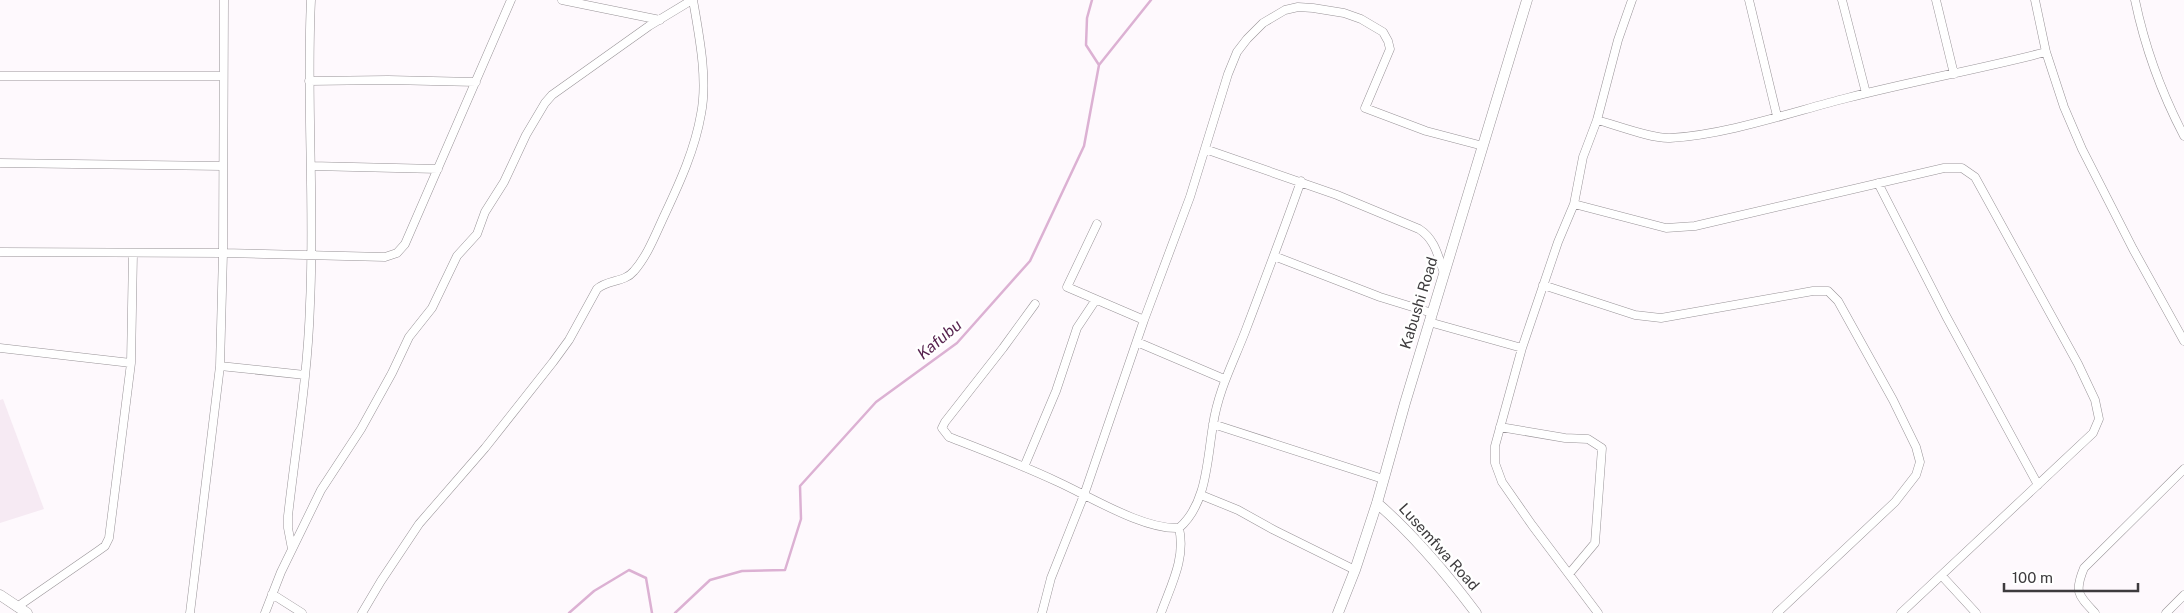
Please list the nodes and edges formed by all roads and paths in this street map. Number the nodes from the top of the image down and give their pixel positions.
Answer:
1 (224, 0) edge
2 (311, 0) edge
3 (511, 0) edge
4 (562, 0) edge
5 (692, 0) edge
6 (1526, 0) edge
7 (1632, 0) edge
8 (1749, 0) edge
9 (1842, 0) edge
10 (1936, 0) edge
11 (2035, 0) edge
12 (2135, 0) edge
13 (660, 20) junction
14 (2046, 52) junction
15 (1954, 74) junction
16 (0, 76) edge
17 (223, 76) junction
18 (309, 81) junction
19 (476, 82) junction
20 (1866, 93) junction
21 (1777, 116) junction
22 (1597, 120) junction
23 (2184, 136) edge
24 (1483, 146) junction
25 (1205, 149) junction
26 (0, 163) edge
27 (222, 166) junction
28 (311, 166) junction
29 (438, 169) junction
30 (1301, 181) junction
31 (1878, 183) junction
32 (1574, 204) junction
33 (1097, 224) dead end
34 (0, 252) edge
35 (133, 253) junction
36 (223, 253) junction
37 (311, 255) junction
38 (1274, 256) junction
39 (1444, 273) junction
40 (1543, 285) junction
41 (1095, 301) junction
42 (1035, 304) dead end
43 (1430, 318) junction
44 (1144, 320) junction
45 (2184, 340) edge
46 (1136, 342) junction
47 (0, 348) edge
48 (1522, 348) junction
49 (131, 363) junction
50 (220, 366) junction
51 (305, 375) junction
52 (1224, 379) junction
53 (1213, 424) junction
54 (1500, 427) junction
55 (1024, 467) junction
56 (2184, 469) edge
57 (1383, 479) junction
58 (2038, 484) junction
59 (1084, 495) junction
60 (1201, 495) junction
61 (1378, 503) junction
62 (1178, 528) junction
63 (292, 549) junction
64 (1355, 570) junction
65 (1569, 574) junction
66 (1942, 576) junction
67 (272, 594) junction
68 (0, 595) edge
69 (2184, 595) edge
70 (17, 607) junction
71 (27, 613) edge
72 (190, 613) edge
73 (265, 613) edge
74 (302, 613) edge
75 (362, 613) edge
76 (1042, 613) edge
77 (1161, 613) edge
78 (1338, 613) edge
79 (1476, 613) edge
80 (1598, 613) edge
81 (1777, 613) edge
82 (1901, 613) edge
83 (1976, 613) edge
84 (2095, 613) edge
85 (2166, 613) edge

1 - 17 street
2 - 18 street
3 - 19 street
4 - 13 street
5 - 13 street
5 - 75 street
6 - 24 main road, Kabushi Road
7 - 22 street
8 - 21 street
9 - 20 street
10 - 15 street
11 - 14 street
12 - 23 street
13 - 63 street
14 - 15 street
14 - 45 street
15 - 20 street
16 - 17 street
17 - 27 street
18 - 19 street
18 - 28 street
19 - 29 street
20 - 21 street
21 - 22 street
22 - 32 street
24 - 25 street
24 - 39 main road, Kabushi Road
25 - 30 street
25 - 44 street
26 - 27 street
27 - 36 street
28 - 29 street
28 - 37 street
29 - 37 street
30 - 38 street
30 - 39 street
31 - 32 street
31 - 58 street
31 - 58 street
32 - 40 street
33 - 41 street
34 - 35 street
35 - 36 street
35 - 49 street
36 - 37 street
36 - 50 street
37 - 51 street
38 - 43 street
38 - 52 street
39 - 43 main road, Kabushi Road
40 - 48 street
40 - 81 street
41 - 44 street
41 - 55 street
42 - 55 street
43 - 48 street
43 - 57 main road, Kabushi Road
44 - 46 street
46 - 52 street
46 - 59 street
47 - 49 street
48 - 54 street
49 - 70 street
50 - 51 street
50 - 72 street
51 - 63 street
52 - 53 street
53 - 57 street
53 - 60 street
54 - 65 street
54 - 65 street
55 - 59 street
56 - 84 street
57 - 61 main road, Kabushi Road
58 - 66 street
59 - 62 street
59 - 76 street
60 - 62 street
60 - 64 street
61 - 64 main road, Kabushi Road
61 - 79 main road, Lusemfwa Road
62 - 77 street
63 - 67 street
64 - 78 main road, Kabushi Road
65 - 80 street
66 - 82 street
66 - 83 street
67 - 73 street
67 - 74 street
68 - 70 main road
69 - 85 street
70 - 71 main road

